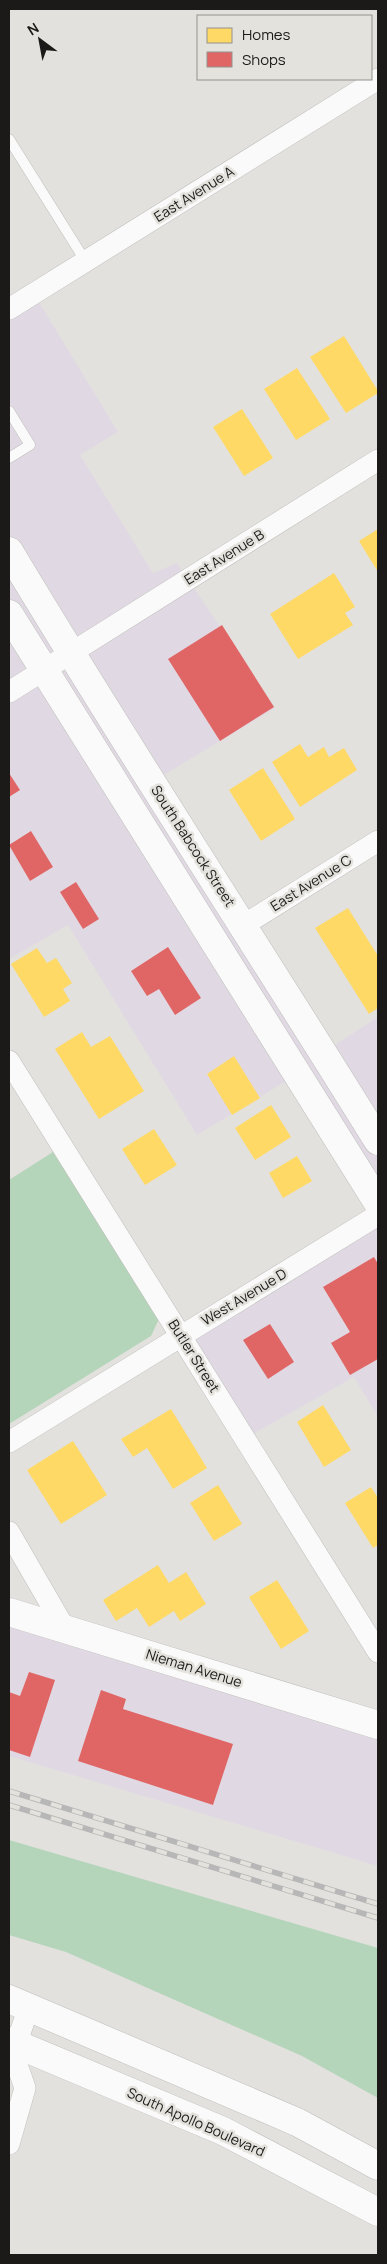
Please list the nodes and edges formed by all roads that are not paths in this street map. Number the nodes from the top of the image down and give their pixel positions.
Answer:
1 (378, 78) edge
2 (9, 139) edge
3 (86, 262) junction
4 (9, 309) edge
5 (9, 411) edge
6 (9, 458) edge
7 (378, 460) edge
8 (9, 551) edge
9 (9, 614) edge
10 (70, 653) junction
11 (44, 670) junction
12 (9, 692) edge
13 (378, 841) edge
14 (244, 926) junction
15 (9, 1061) edge
16 (378, 1141) edge
17 (378, 1203) edge
18 (378, 1215) edge
19 (181, 1335) junction
20 (9, 1442) edge
21 (9, 1532) edge
22 (9, 1612) edge
23 (65, 1629) junction
24 (378, 1652) edge
25 (378, 1725) edge
26 (19, 2003) edge
27 (11, 2048) edge
28 (9, 2144) edge
29 (378, 2166) edge
30 (378, 2212) edge

1 - 3 street, East Avenue A
2 - 3 lane
3 - 4 street, East Avenue A
5 - 6 lane
7 - 10 street, East Avenue B
8 - 10 main road, South Babcock Street
9 - 11 main road
10 - 11 street, East Avenue B
10 - 14 main road, South Babcock Street
11 - 12 street, East Avenue B
11 - 17 main road
13 - 14 street, East Avenue C
14 - 16 main road, South Babcock Street
15 - 19 street, Butler Street
18 - 19 street, West Avenue D
19 - 20 street, West Avenue D
19 - 24 street, Butler Street
21 - 23 street
22 - 23 main road, Nieman Avenue
23 - 25 main road, Nieman Avenue
26 - 27 street
26 - 29 main road
27 - 28 street
27 - 30 main road, South Apollo Boulevard

